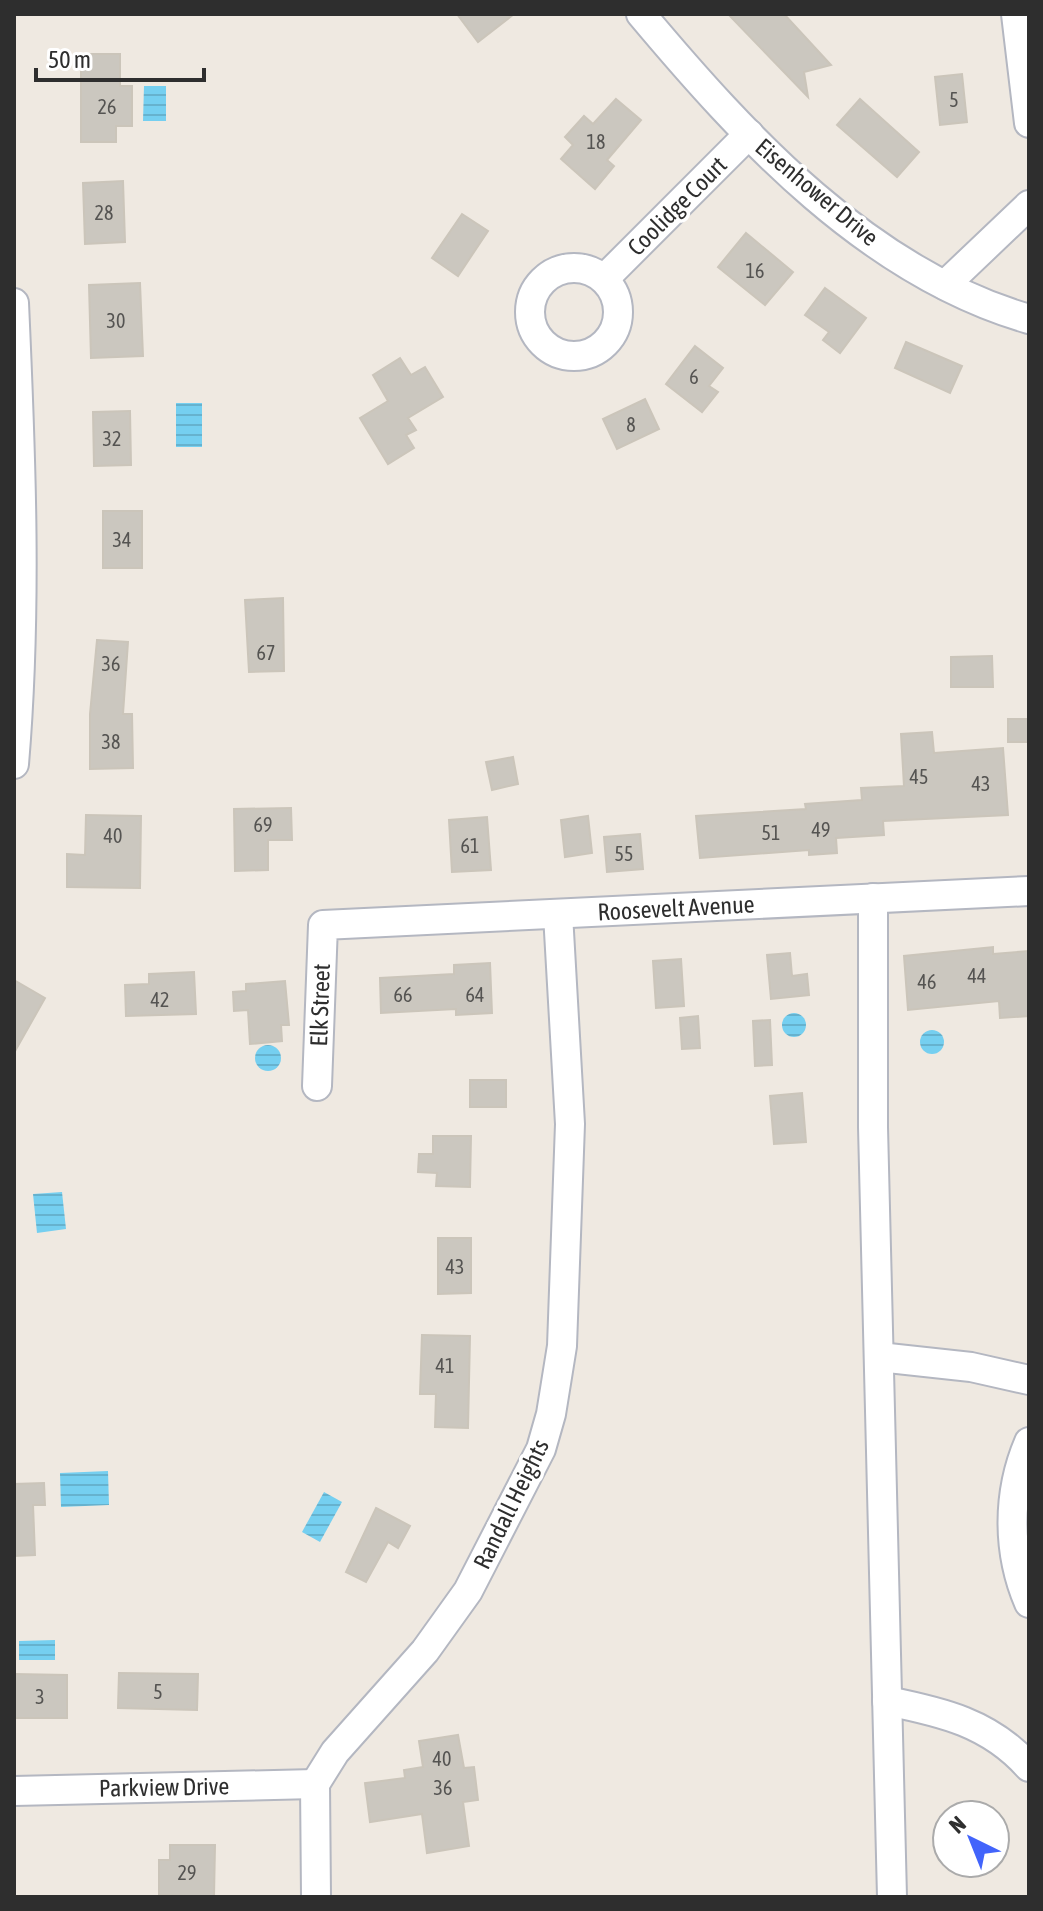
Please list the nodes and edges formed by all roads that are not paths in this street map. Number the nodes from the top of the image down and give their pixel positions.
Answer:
1 (641, 14) edge
2 (1016, 14) edge
3 (1029, 123) edge
4 (749, 134) junction
5 (1029, 205) edge
6 (605, 278) dead end
7 (945, 285) junction
8 (14, 303) edge
9 (1029, 319) edge
10 (14, 764) edge
11 (1029, 891) edge
12 (873, 898) junction
13 (558, 914) junction
14 (323, 925) joint
15 (317, 1086) dead end
16 (879, 1357) junction
17 (1029, 1380) edge
18 (1029, 1442) edge
19 (1029, 1603) edge
20 (887, 1701) junction
21 (1029, 1767) edge
22 (315, 1784) junction
23 (14, 1791) edge
24 (316, 1897) edge
25 (892, 1897) edge

1 - 4 street, Eisenhower Drive
2 - 3 street
4 - 6 street, Coolidge Court
4 - 7 street, Eisenhower Drive
5 - 7 street
7 - 9 street, Eisenhower Drive
8 - 10 street
11 - 12 street, Roosevelt Avenue
12 - 13 street, Roosevelt Avenue
12 - 16 street
13 - 14 street, Roosevelt Avenue
13 - 22 street, Randall Heights
14 - 15 street, Elk Street
16 - 17 street
16 - 20 street
18 - 19 street
20 - 21 street
20 - 25 street
22 - 23 street, Parkview Drive
22 - 24 street

